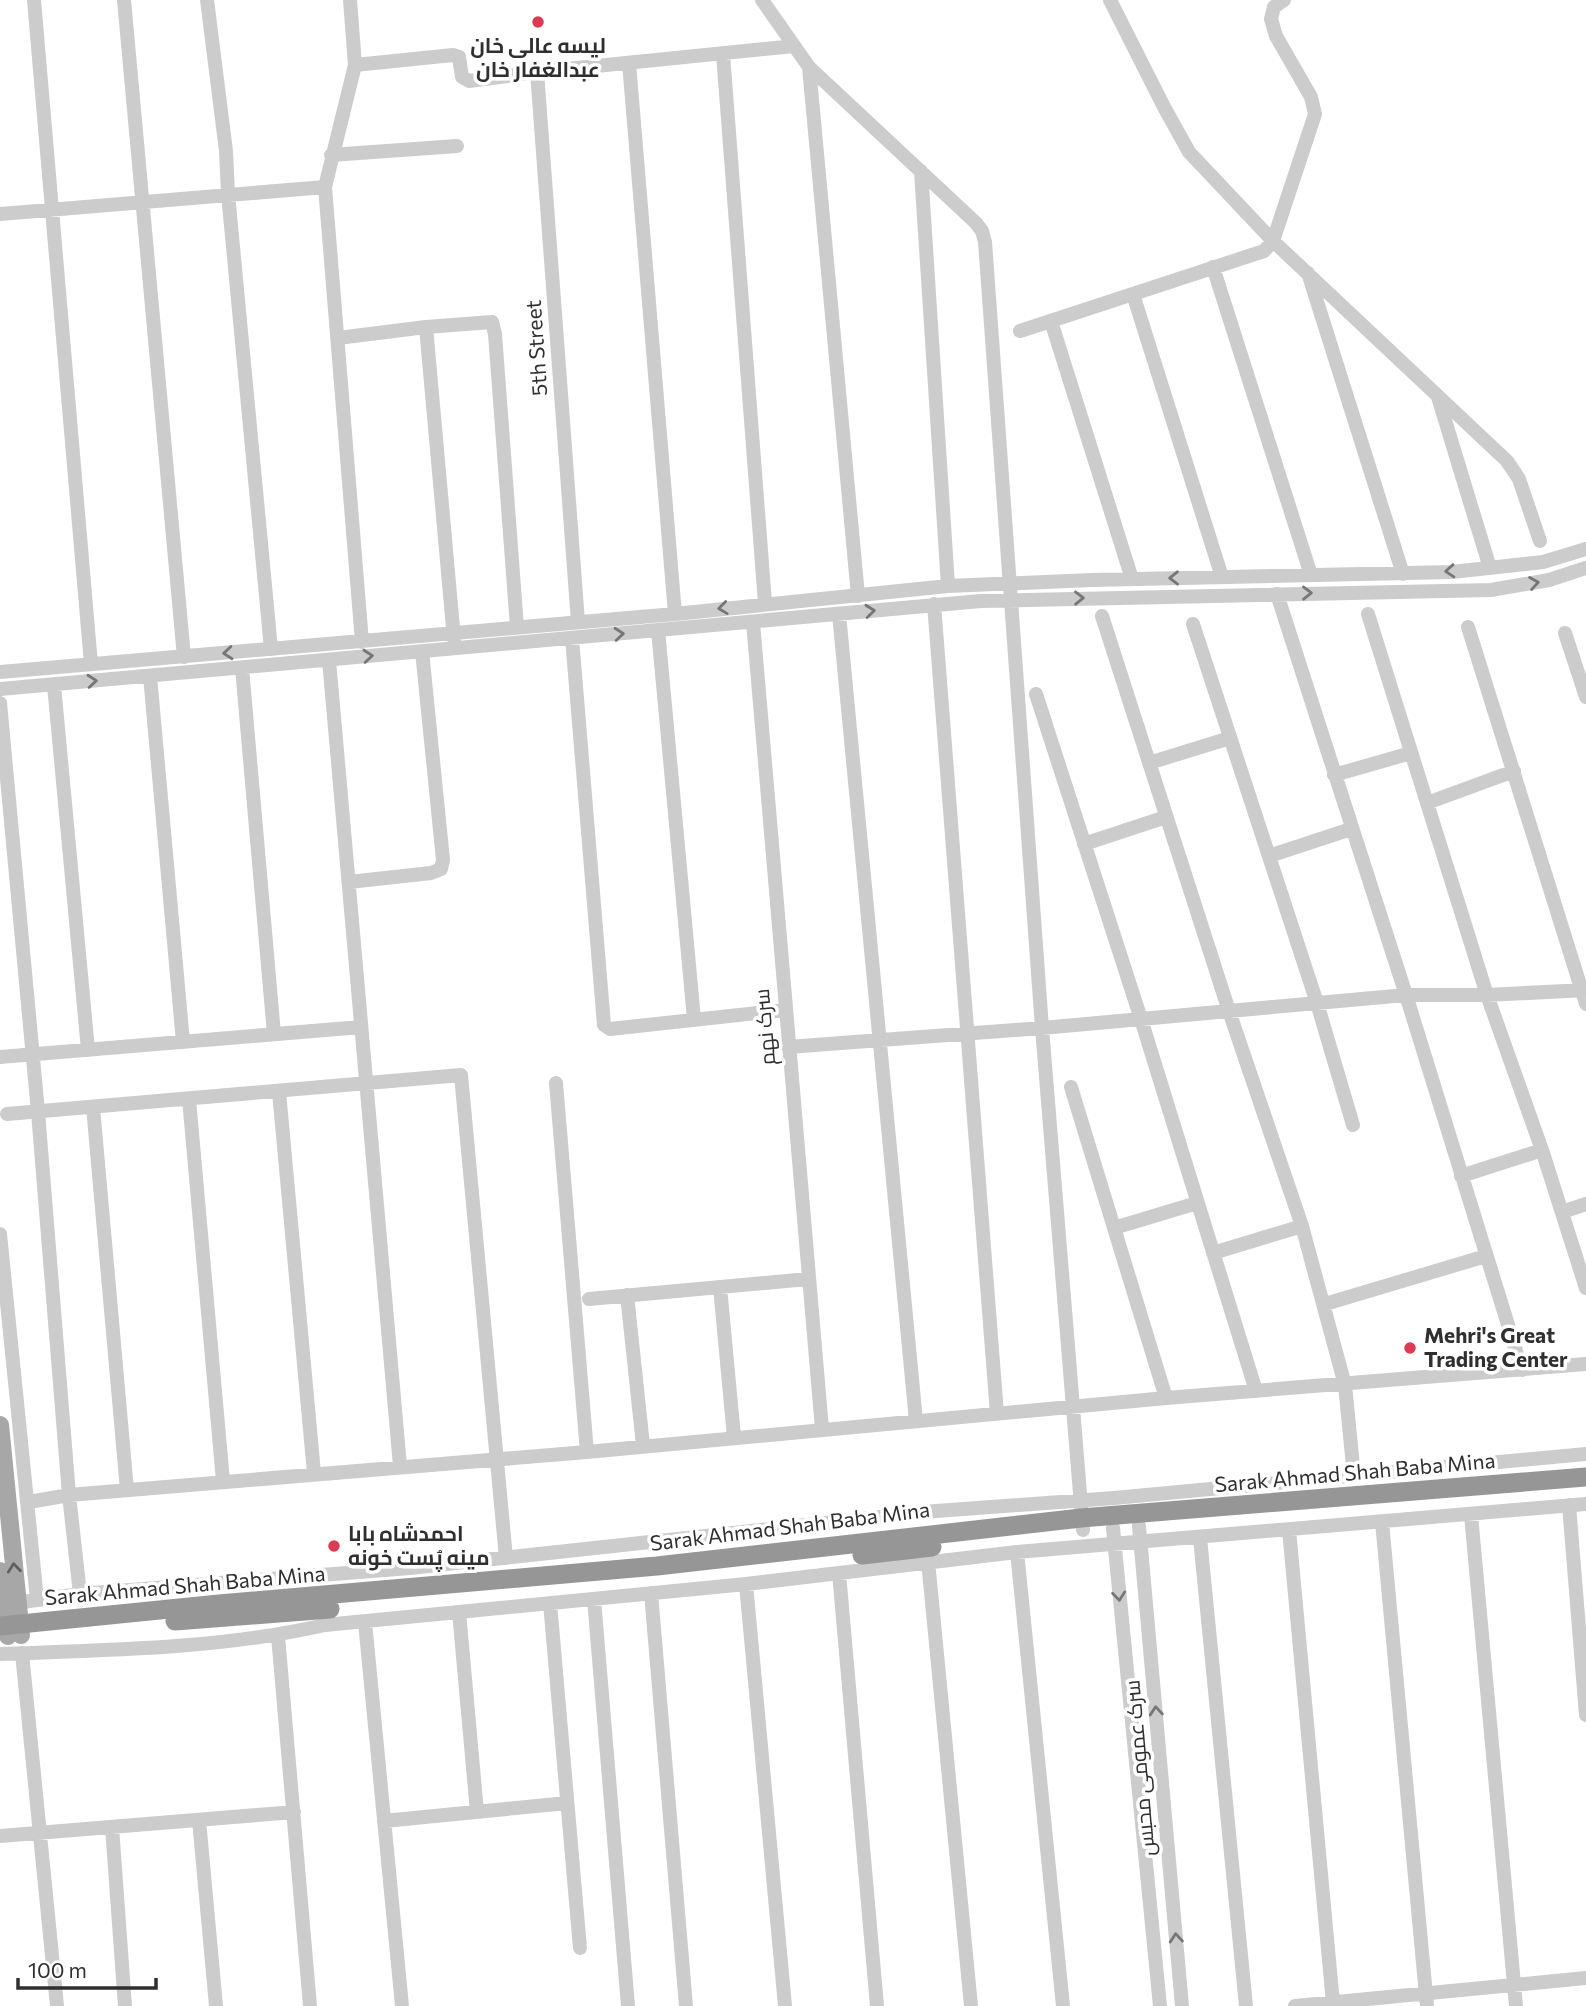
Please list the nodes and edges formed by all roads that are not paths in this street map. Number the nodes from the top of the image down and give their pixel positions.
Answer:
1 (34, 0) edge
2 (124, 0) edge
3 (207, 0) edge
4 (350, 0) edge
5 (762, 0) edge
6 (1110, 0) edge
7 (1284, 0) edge
8 (794, 46) junction
9 (723, 54) junction
10 (629, 63) junction
11 (355, 65) junction
12 (809, 67) junction
13 (537, 72) junction
14 (457, 146) dead end
15 (331, 155) junction
16 (921, 171) junction
17 (325, 187) junction
18 (228, 194) junction
19 (143, 202) junction
20 (52, 210) junction
21 (0, 214) edge
22 (1273, 241) junction
23 (1213, 267) junction
24 (1307, 272) junction
25 (1133, 294) junction
26 (1051, 321) junction
27 (426, 327) junction
28 (1020, 331) dead end
29 (338, 338) junction
30 (1438, 396) junction
31 (1540, 541) dead end
32 (1586, 549) edge
33 (1490, 568) junction
34 (1586, 568) edge
35 (1403, 574) junction
36 (1311, 575) junction
37 (1222, 577) junction
38 (1132, 579) junction
39 (1010, 583) junction
40 (948, 586) junction
41 (1278, 594) junction
42 (858, 596) junction
43 (1011, 599) junction
44 (765, 604) junction
45 (934, 604) junction
46 (675, 614) junction
47 (839, 614) junction
48 (1368, 614) dead end
49 (1102, 616) dead end
50 (579, 622) junction
51 (753, 622) junction
52 (1193, 624) dead end
53 (517, 627) junction
54 (1468, 627) dead end
55 (658, 630) junction
56 (454, 632) junction
57 (1565, 633) dead end
58 (572, 638) junction
59 (362, 642) junction
60 (455, 648) junction
61 (271, 649) junction
62 (422, 651) junction
63 (184, 657) junction
64 (329, 660) junction
65 (92, 664) junction
66 (242, 668) junction
67 (0, 672) edge
68 (150, 676) junction
69 (54, 685) junction
70 (0, 689) edge
71 (1036, 694) dead end
72 (1586, 697) edge
73 (0, 702) edge
74 (1230, 738) junction
75 (1411, 753) junction
76 (1149, 764) junction
77 (1514, 771) junction
78 (1335, 775) junction
79 (1427, 803) junction
80 (1166, 817) junction
81 (1351, 829) junction
82 (1084, 844) junction
83 (1269, 856) junction
84 (349, 882) junction
85 (1406, 995) junction
86 (1487, 995) junction
87 (1585, 995) edge
88 (1317, 1003) junction
89 (785, 1010) junction
90 (1229, 1011) junction
91 (694, 1019) junction
92 (1141, 1019) junction
93 (361, 1027) junction
94 (1042, 1028) junction
95 (274, 1034) junction
96 (968, 1034) junction
97 (878, 1041) junction
98 (183, 1042) junction
99 (788, 1047) junction
100 (88, 1051) junction
101 (33, 1055) junction
102 (0, 1057) edge
103 (366, 1083) junction
104 (556, 1083) dead end
105 (1070, 1087) dead end
106 (279, 1092) junction
107 (189, 1099) junction
108 (93, 1107) junction
109 (38, 1112) junction
110 (7, 1114) dead end
111 (1353, 1125) dead end
112 (1542, 1150) junction
113 (1461, 1176) junction
114 (1197, 1203) junction
115 (1586, 1204) edge
116 (1562, 1212) junction
117 (1302, 1226) junction
118 (1114, 1228) junction
119 (0, 1234) edge
120 (1213, 1253) junction
121 (1486, 1256) junction
122 (808, 1279) junction
123 (720, 1287) junction
124 (1586, 1288) edge
125 (627, 1295) junction
126 (589, 1299) dead end
127 (1325, 1304) junction
128 (1586, 1364) edge
129 (1522, 1370) junction
130 (1345, 1385) junction
131 (1256, 1391) junction
132 (1166, 1398) junction
133 (1073, 1407) junction
134 (997, 1414) junction
135 (916, 1421) junction
136 (0, 1425) edge
137 (822, 1429) junction
138 (734, 1437) junction
139 (643, 1446) junction
140 (587, 1452) junction
141 (1586, 1454) edge
142 (496, 1459) junction
143 (400, 1466) junction
144 (314, 1473) junction
145 (1354, 1476) junction
146 (1586, 1476) edge
147 (223, 1481) junction
148 (127, 1490) junction
149 (1586, 1490) edge
150 (69, 1495) junction
151 (29, 1502) junction
152 (1586, 1504) edge
153 (1569, 1505) junction
154 (1471, 1515) junction
155 (1082, 1516) junction
156 (1382, 1522) junction
157 (1289, 1530) junction
158 (1140, 1534) junction
159 (1113, 1536) junction
160 (1200, 1538) junction
161 (1017, 1552) junction
162 (506, 1558) junction
163 (928, 1561) junction
164 (0, 1571) edge
165 (839, 1573) junction
166 (746, 1584) junction
167 (651, 1593) junction
168 (80, 1594) junction
169 (594, 1599) junction
170 (37, 1601) junction
171 (550, 1604) junction
172 (7, 1605) edge
173 (459, 1612) junction
174 (365, 1622) junction
175 (10, 1636) edge
176 (278, 1636) junction
177 (1586, 1715) edge
178 (567, 1803) junction
179 (294, 1812) junction
180 (477, 1812) junction
181 (198, 1820) junction
182 (384, 1821) junction
183 (112, 1827) junction
184 (41, 1832) junction
185 (0, 1836) edge
186 (580, 1948) dead end
187 (1586, 1978) edge
188 (1180, 1981) junction
189 (1157, 1983) junction
190 (1514, 1985) junction
191 (1426, 2000) edge
192 (1333, 2003) junction
193 (57, 2006) edge
194 (125, 2006) edge
195 (216, 2006) edge
196 (310, 2006) edge
197 (402, 2006) edge
198 (628, 2006) edge
199 (686, 2006) edge
200 (785, 2006) edge
201 (877, 2006) edge
202 (971, 2006) edge
203 (1063, 2006) edge
204 (1160, 2006) edge
205 (1182, 2006) edge
206 (1246, 2006) edge
207 (1295, 2006) edge
208 (1516, 2006) edge

1 - 20 street
2 - 19 street
3 - 18 street
4 - 11 street
5 - 8 street
6 - 22 street
7 - 22 street
8 - 9 street
8 - 12 street
9 - 10 street
9 - 44 street
10 - 13 street
10 - 46 street
11 - 13 street
11 - 15 street
12 - 16 street
12 - 42 street
13 - 50 street, 5th Street
14 - 15 street
15 - 17 street
16 - 39 street
16 - 40 street
17 - 18 street
17 - 29 street
18 - 19 street
18 - 61 street
19 - 20 street
19 - 63 street
20 - 21 street
20 - 65 street
22 - 23 street
22 - 24 street
23 - 25 street
23 - 36 street
24 - 30 street
24 - 35 street
25 - 26 street
25 - 37 street
26 - 28 street
26 - 38 street
27 - 29 street
27 - 53 street
27 - 56 street
29 - 59 street
30 - 31 street
30 - 33 street
32 - 33 street
33 -> 35 street
41 -> 34 street
35 - 36 street
36 - 37 street
37 -> 38 street
38 - 39 street
39 - 40 street
39 - 43 street
40 - 42 street
43 -> 41 street
41 - 78 street
42 - 44 street
43 - 45 street
43 - 94 street
44 -> 46 street
47 -> 45 street
45 - 96 street
46 - 50 street
47 - 51 street
47 - 97 street
48 - 75 street
49 - 76 street
50 - 53 street
51 - 55 street
51 - 89 street, سرک نهم
52 - 74 street
53 - 56 street
54 - 77 street
58 -> 55 street
55 - 91 street
56 - 59 street
56 - 60 street
57 - 72 street
58 - 60 street
58 - 91 street
59 - 61 street
60 - 62 street
61 -> 63 street
64 -> 62 street
62 - 84 street
63 - 65 street
64 - 66 street
64 - 84 street
65 - 67 street
66 - 68 street
66 - 95 street
69 -> 68 street
68 - 98 street
69 - 70 street
69 - 100 street
71 - 82 street
73 - 101 street
74 - 76 street
74 - 83 street
75 - 78 street
75 - 79 street
76 - 80 street
77 - 79 street
77 - 87 street
78 - 81 street
79 - 86 street
80 - 82 street
80 - 90 street
81 - 83 street
81 - 85 street
82 - 92 street
83 - 88 street
84 - 93 street
85 - 86 street
85 - 88 street
85 - 113 street
86 - 87 street
86 - 112 street
88 - 90 street
88 - 111 street
89 - 91 street
89 - 99 street, سرک نهم
90 - 92 street
90 - 117 street
92 - 94 street
92 - 114 street
93 - 95 street
93 - 103 street
94 - 96 street
94 - 133 street
95 - 98 street
96 - 97 street
96 - 134 street
97 - 99 street
97 - 135 street
98 - 100 street
99 - 122 street, سرک نهم
100 - 101 street
101 - 102 street
101 - 109 street
103 - 106 street
103 - 142 street
103 - 143 street
104 - 140 street
105 - 118 street
106 - 107 street
106 - 144 street
107 - 108 street
107 - 147 street
108 - 109 street
108 - 148 street
109 - 110 street
109 - 150 street
112 - 113 street
112 - 116 street
113 - 121 street
114 - 118 street
114 - 120 street
115 - 116 street
116 - 124 street
117 - 120 street
117 - 127 street
118 - 132 street
119 - 151 street
120 - 131 street
121 - 127 street
121 - 129 street
122 - 123 street
122 - 137 street, سرک نهم
123 - 125 street
123 - 138 street
125 - 126 street
125 - 139 street
127 - 130 street
128 - 129 street
129 - 130 street
130 - 131 street
130 - 145 street
131 - 132 street
132 - 133 street
133 - 134 street
133 - 155 street
134 - 135 street
135 - 137 street
172 -> 136 main road
137 - 138 street
138 - 139 street
139 - 140 street
140 - 142 street
141 - 145 street
142 - 143 street
142 - 162 street
143 - 144 street
144 - 147 street
145 - 155 street
146 - 155 highway, Sarak Ahmad Shah Baba Mina
147 - 148 street
148 - 150 street
149 - 158 highway
150 - 151 street
150 - 168 street
151 - 170 street
152 - 153 street
153 - 154 street
153 - 177 street
154 - 156 street
154 - 190 street
155 - 159 highway
155 - 162 street
155 - 175 highway
156 - 157 street
156 - 191 street
157 - 160 street
157 - 192 street
158 - 159 highway
158 - 160 street
188 -> 158 street, سرک عمومی محبس
159 - 161 street
159 -> 189 street, سرک عمومی محبس
160 - 206 street
161 - 163 street
161 - 203 street
162 - 168 street
163 - 165 street
163 - 202 street
164 - 172 main road
165 - 166 street
165 - 201 street
166 - 167 street
166 - 200 street
167 - 169 street
167 - 199 street
168 - 170 street
169 - 171 street
169 - 198 street
170 - 172 street
171 - 173 street
171 - 178 street
172 - 175 main road
173 - 174 street
173 - 180 street
174 - 176 street
174 - 182 street
175 - 176 street
175 - 184 street
176 - 179 street
178 - 180 street
178 - 186 street
179 - 181 street
179 - 196 street
180 - 182 street
181 - 183 street
181 - 195 street
182 - 197 street
183 - 184 street
183 - 194 street
184 - 185 street
184 - 193 street
187 - 190 street
188 - 189 street
188 - 205 street, سرک عمومی محبس
189 - 204 street, سرک عمومی محبس
190 - 191 street
190 - 208 street
191 - 192 street
192 - 207 street

